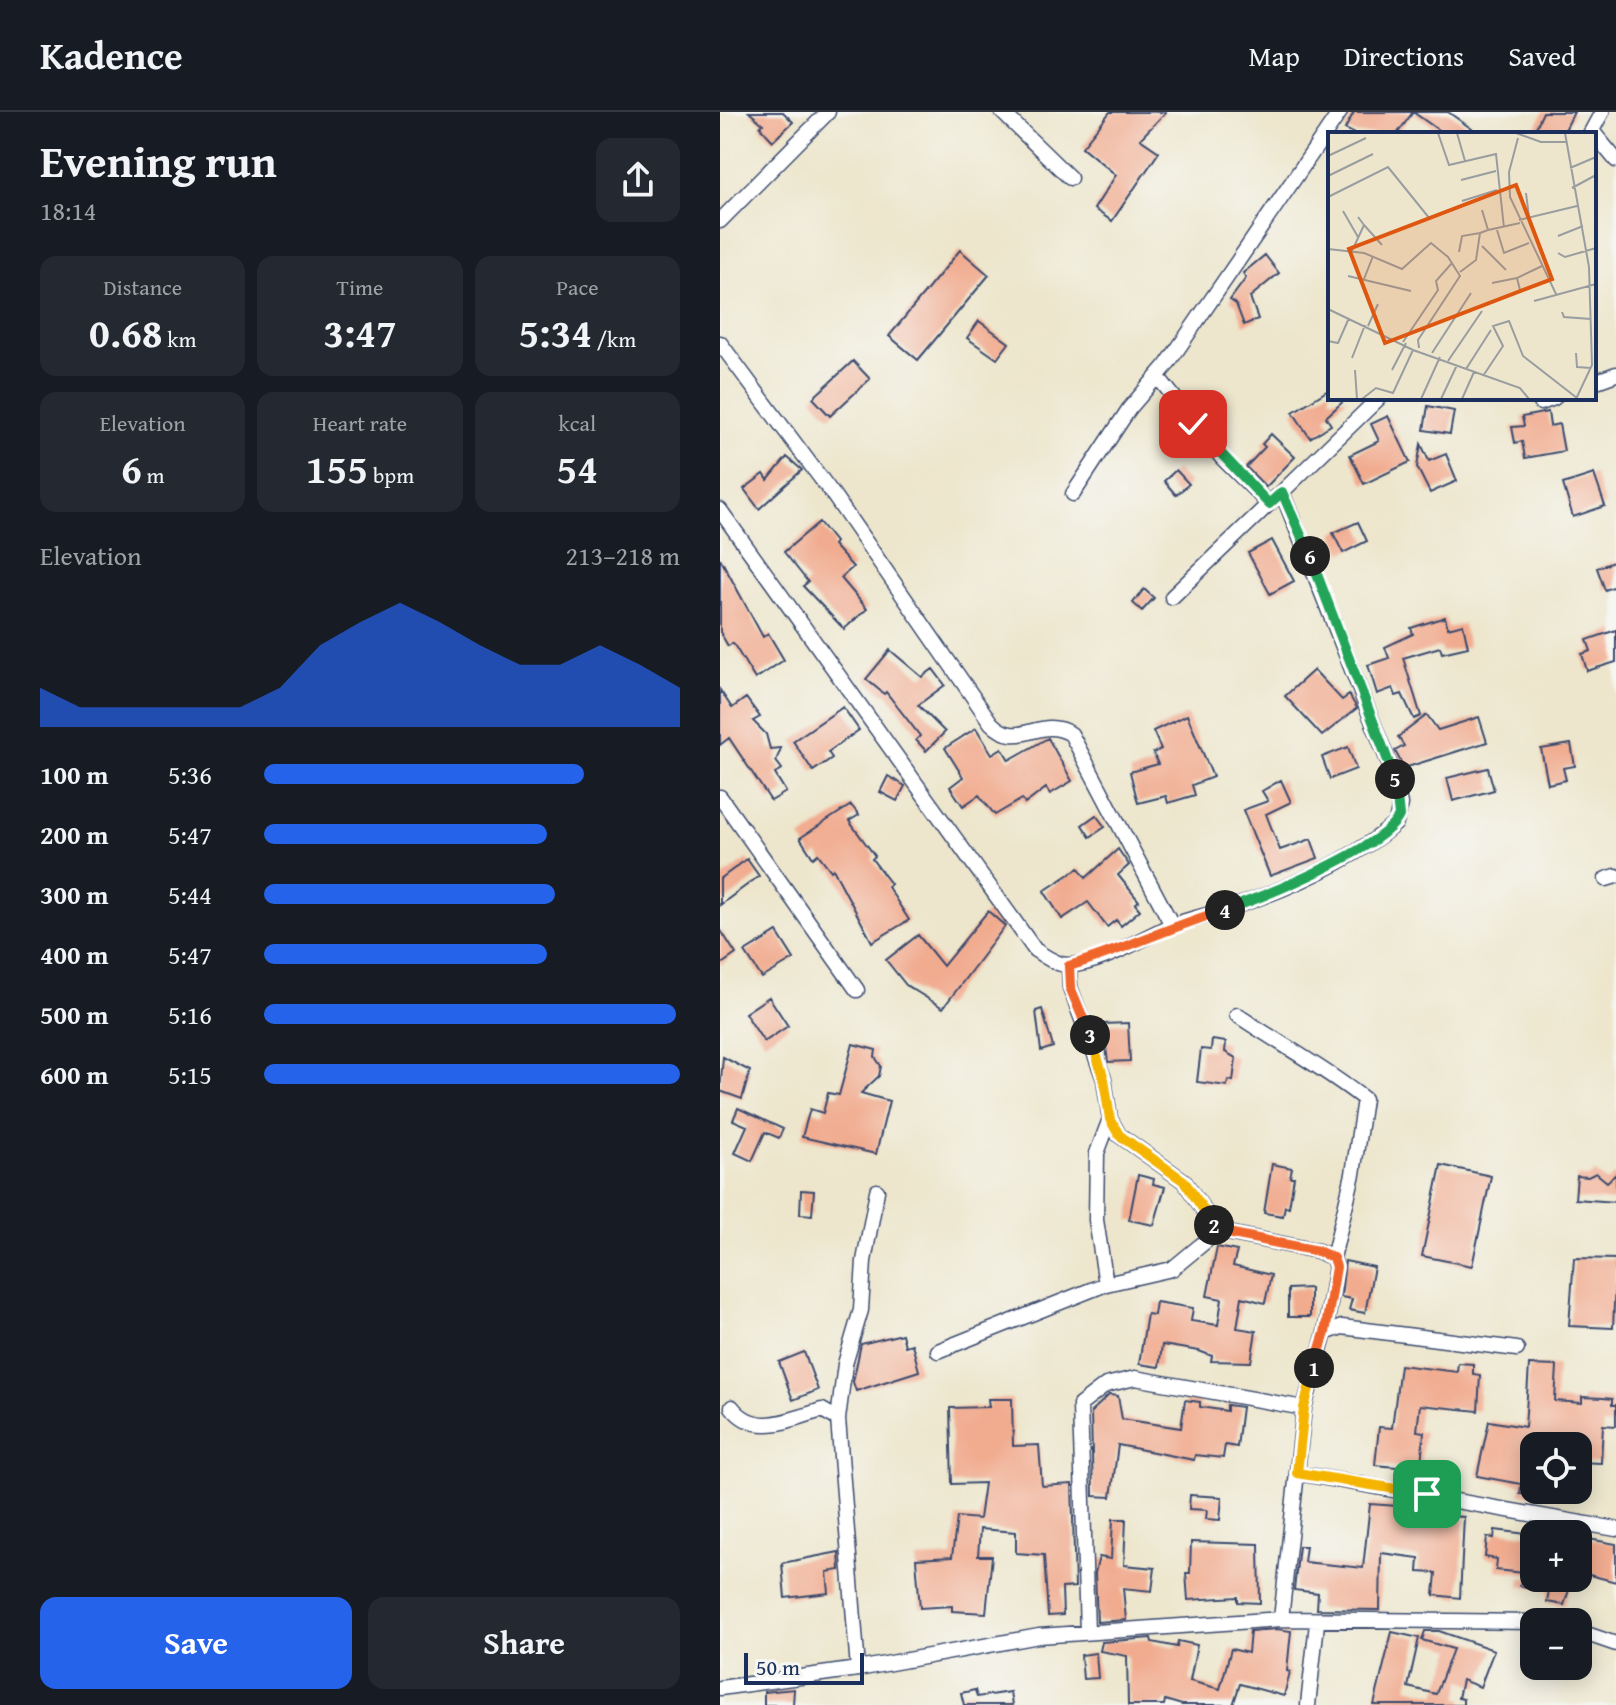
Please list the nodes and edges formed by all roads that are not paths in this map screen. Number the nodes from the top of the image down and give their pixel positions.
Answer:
1 (828, 112) edge
2 (1002, 112) edge
3 (1340, 112) edge
4 (1602, 112) edge
5 (1332, 132) edge
6 (1591, 132) edge
7 (1596, 138) edge
8 (1324, 153) edge
9 (1616, 160) edge
10 (1070, 178) dead end
11 (721, 219) edge
12 (720, 343) edge
13 (1616, 374) edge
14 (1158, 377) junction
15 (1596, 381) edge
16 (1377, 400) edge
17 (1282, 492) junction
18 (1073, 494) dead end
19 (1269, 504) junction
20 (720, 510) edge
21 (1172, 597) dead end
22 (720, 797) edge
23 (1172, 925) junction
24 (1069, 966) junction
25 (857, 990) dead end
26 (1237, 1015) dead end
27 (1110, 1119) junction
28 (877, 1191) dead end
29 (1218, 1231) junction
30 (1333, 1258) junction
31 (1106, 1284) junction
32 (1325, 1333) junction
33 (1517, 1349) dead end
34 (938, 1351) dead end
35 (732, 1407) dead end
36 (1304, 1408) junction
37 (838, 1419) junction
38 (1297, 1473) junction
39 (1616, 1529) edge
40 (1281, 1619) junction
41 (1520, 1622) edge
42 (1317, 1623) junction
43 (1087, 1632) junction
44 (1592, 1636) edge
45 (1616, 1644) edge
46 (858, 1669) junction
47 (720, 1688) edge
48 (1308, 1705) edge

1 - 11 street
2 - 10 street
3 - 5 street
4 - 6 street
7 - 9 street
8 - 14 street
12 - 23 street
13 - 15 street
14 - 18 street
14 - 19 street
16 - 17 street
17 - 19 street
17 - 23 street
19 - 21 street
20 - 24 street
22 - 25 street
23 - 24 street
24 - 27 street
26 - 30 street
27 - 29 street
27 - 31 street
28 - 37 street
29 - 30 street
29 - 31 street
30 - 32 street
31 - 34 street
32 - 33 street
32 - 36 street
35 - 37 street
36 - 38 street
36 - 43 street
37 - 46 street
38 - 39 street
38 - 40 street
40 - 42 street
40 - 43 street
41 - 42 street
42 - 48 street
43 - 46 street
44 - 45 street
46 - 47 street

